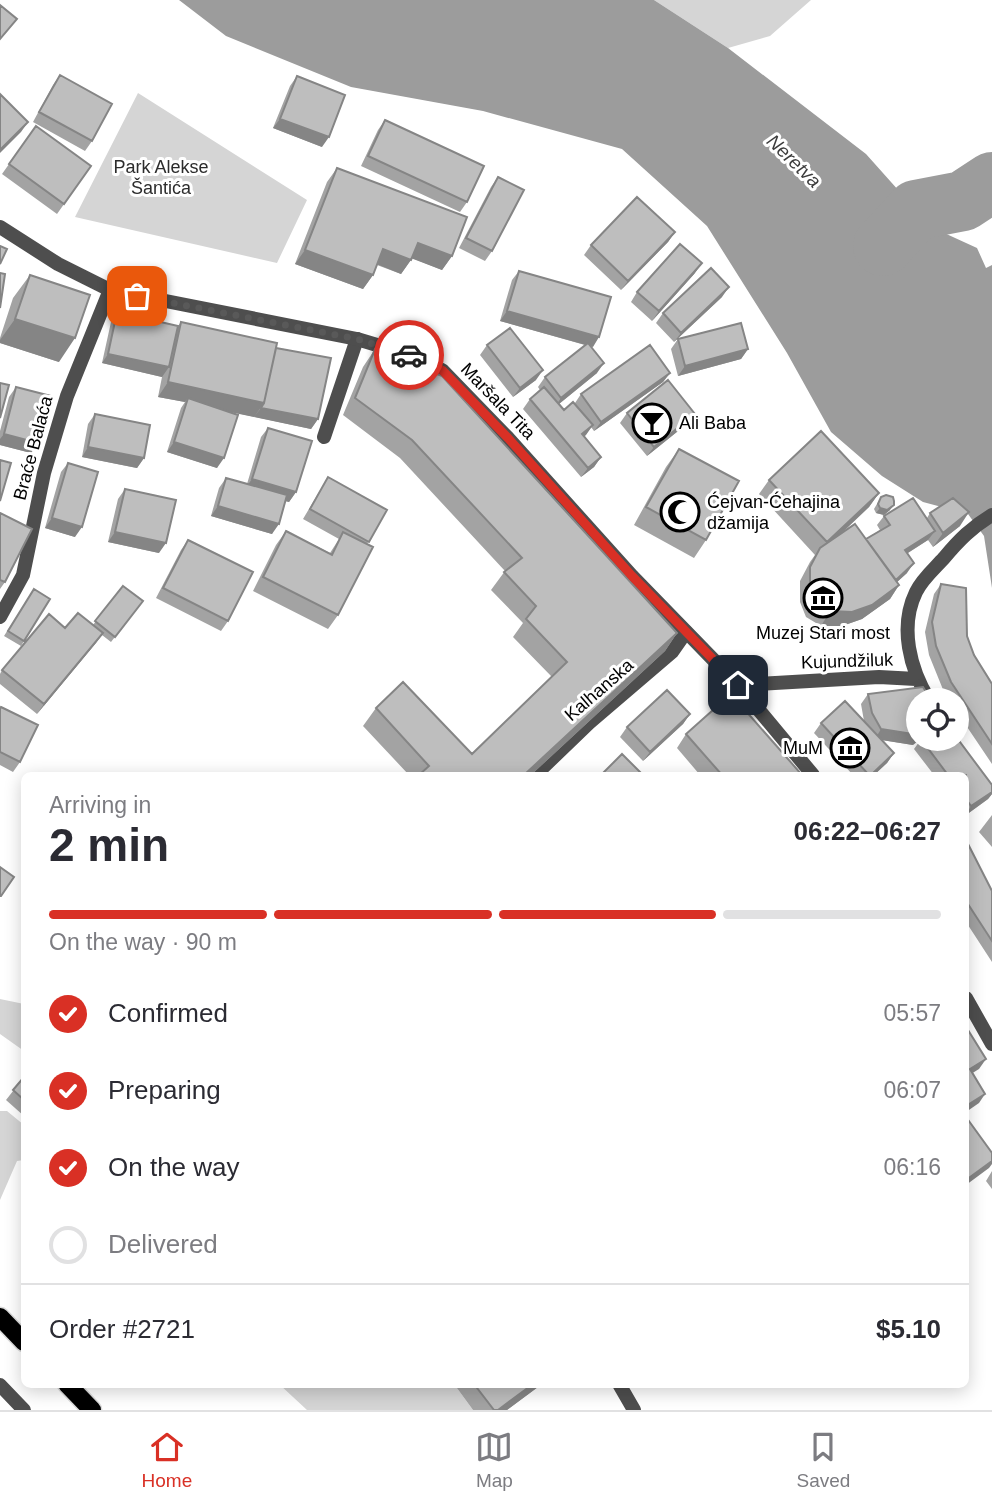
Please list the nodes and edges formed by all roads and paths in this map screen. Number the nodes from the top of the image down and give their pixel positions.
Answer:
1 (0, 227) edge
2 (110, 290) junction
3 (357, 339) junction
4 (324, 437) dead end
5 (992, 515) edge
6 (0, 617) edge
7 (686, 632) junction
8 (916, 679) junction
9 (738, 685) junction
10 (922, 688) edge
11 (538, 772) edge
12 (810, 772) edge
13 (969, 1003) edge
14 (992, 1044) edge
15 (0, 1317) edge
16 (21, 1339) edge
17 (0, 1385) edge
18 (71, 1388) edge
19 (621, 1388) edge
20 (24, 1410) edge
21 (92, 1410) edge
22 (634, 1410) edge

1 - 2 street, Maršala Tita
2 - 3 street, Maršala Tita
2 - 6 street, Braće Balaća
3 - 4 street
3 - 7 street, Maršala Tita
5 - 8 street, Kujundžiluk
7 - 9 street, Maršala Tita
7 - 11 street, Kalhanska
8 - 9 street, Kujundžiluk
8 - 10 street, Kujundžiluk
9 - 12 street, Maršala Tita
13 - 14 street
15 - 16 main road
17 - 20 street
18 - 21 main road
19 - 22 street

